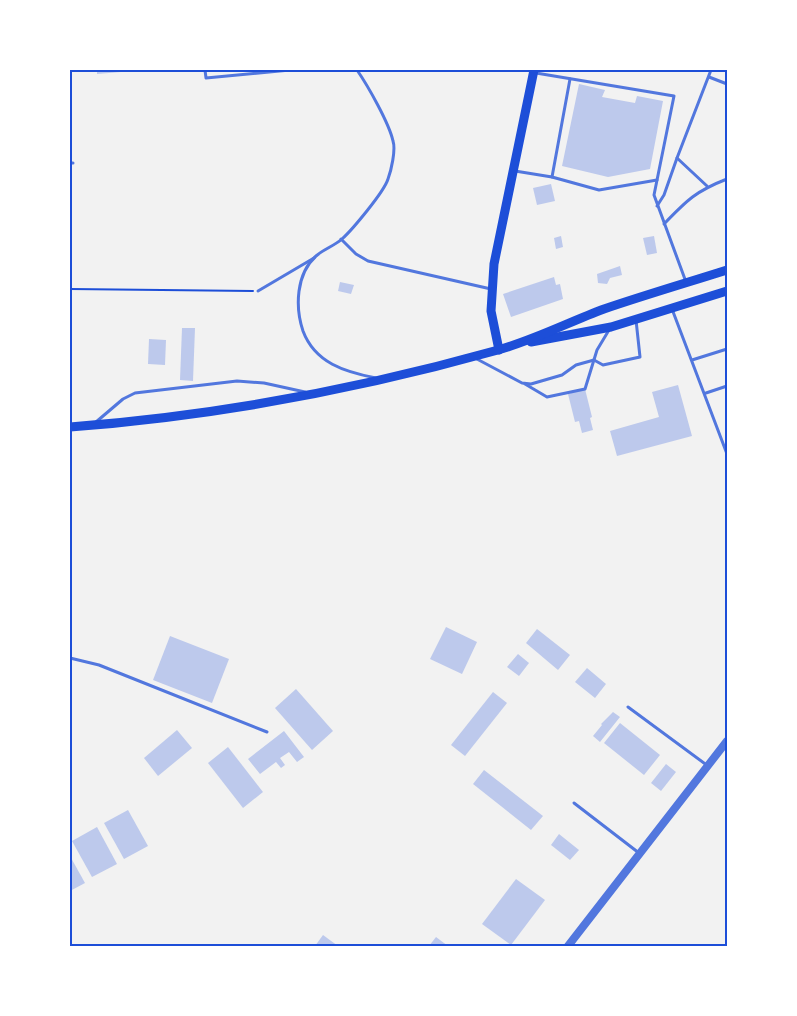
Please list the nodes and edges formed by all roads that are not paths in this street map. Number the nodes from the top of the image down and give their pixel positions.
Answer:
1 (205, 70) edge
2 (290, 70) edge
3 (357, 70) edge
4 (711, 70) edge
5 (534, 71) edge
6 (708, 77) junction
7 (570, 79) junction
8 (727, 84) edge
9 (676, 158) junction
10 (512, 171) junction
11 (552, 177) junction
12 (727, 179) edge
13 (657, 180) junction
14 (707, 186) junction
15 (658, 206) junction
16 (664, 224) junction
17 (341, 239) junction
18 (314, 257) junction
19 (727, 270) edge
20 (686, 283) junction
21 (491, 289) junction
22 (258, 291) road end
23 (727, 293) edge
24 (672, 309) junction
25 (636, 320) junction
26 (611, 327) junction
27 (509, 346) junction
28 (727, 349) edge
29 (499, 350) junction
30 (472, 356) junction
31 (594, 360) junction
32 (692, 360) junction
33 (384, 379) junction
34 (522, 383) junction
35 (727, 386) edge
36 (706, 393) junction
37 (313, 394) junction
38 (91, 426) junction
39 (70, 427) edge
40 (727, 454) edge
41 (70, 658) edge
42 (628, 707) dead end
43 (268, 732) dead end
44 (727, 741) edge
45 (708, 766) junction
46 (574, 803) dead end
47 (639, 853) junction
48 (568, 946) edge

1 - 2 lane
3 - 17 lane
4 - 6 lane
5 - 7 lane
5 - 10 main road
6 - 8 lane
6 - 9 lane
7 - 11 lane
7 - 13 lane
9 - 14 lane
9 - 15 lane
10 - 11 lane
10 - 21 main road
11 - 13 lane
12 - 14 lane
13 - 15 lane
14 - 16 lane
15 - 16 lane
16 - 20 lane
17 - 18 lane
17 - 21 lane
18 - 22 lane
18 - 33 lane
19 - 20 main road
20 - 27 main road
21 - 29 main road
23 - 24 main road
24 - 25 main road
24 - 32 lane
25 - 26 main road
25 - 31 lane
26 - 27 main road
26 - 31 lane
27 - 29 main road
28 - 32 lane
29 - 30 main road
30 - 33 main road
30 - 34 lane
31 - 34 lane
31 - 34 lane
32 - 36 lane
33 - 37 main road
35 - 36 lane
36 - 40 lane
37 - 38 main road
37 - 38 lane
38 - 39 main road
41 - 43 lane
42 - 45 lane
44 - 45 street
45 - 47 street
46 - 47 lane
47 - 48 street

